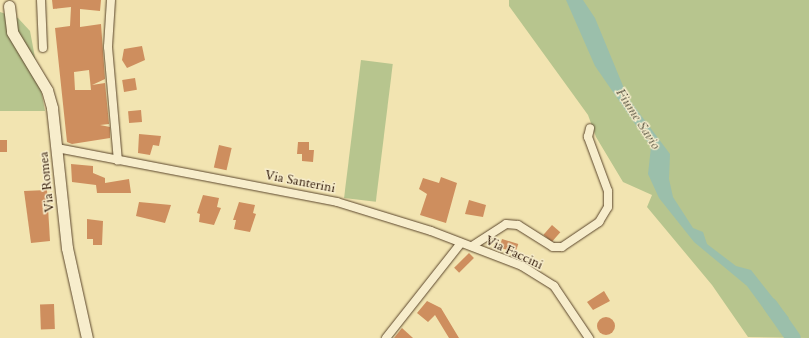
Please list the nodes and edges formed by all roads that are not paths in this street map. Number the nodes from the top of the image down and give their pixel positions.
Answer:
1 (41, 0) edge
2 (111, 0) edge
3 (11, 3) edge
4 (0, 14) edge
5 (0, 23) edge
6 (12, 32) junction
7 (43, 48) dead end
8 (590, 128) dead end
9 (57, 148) junction
10 (118, 161) junction
11 (461, 243) junction
12 (472, 246) junction
13 (87, 338) edge
14 (386, 338) edge
15 (589, 338) edge

1 - 7 street
2 - 10 street
3 - 4 main road, Via Romea
3 - 6 main road, Via Romea
5 - 6 main road, Via Romea
6 - 9 main road, Via Romea
8 - 12 street
9 - 10 street, Via Santerini
9 - 13 main road, Via Romea
10 - 11 street, Via Santerini
11 - 12 street, Via Santerini
11 - 14 street
12 - 15 street, Via Faccini

